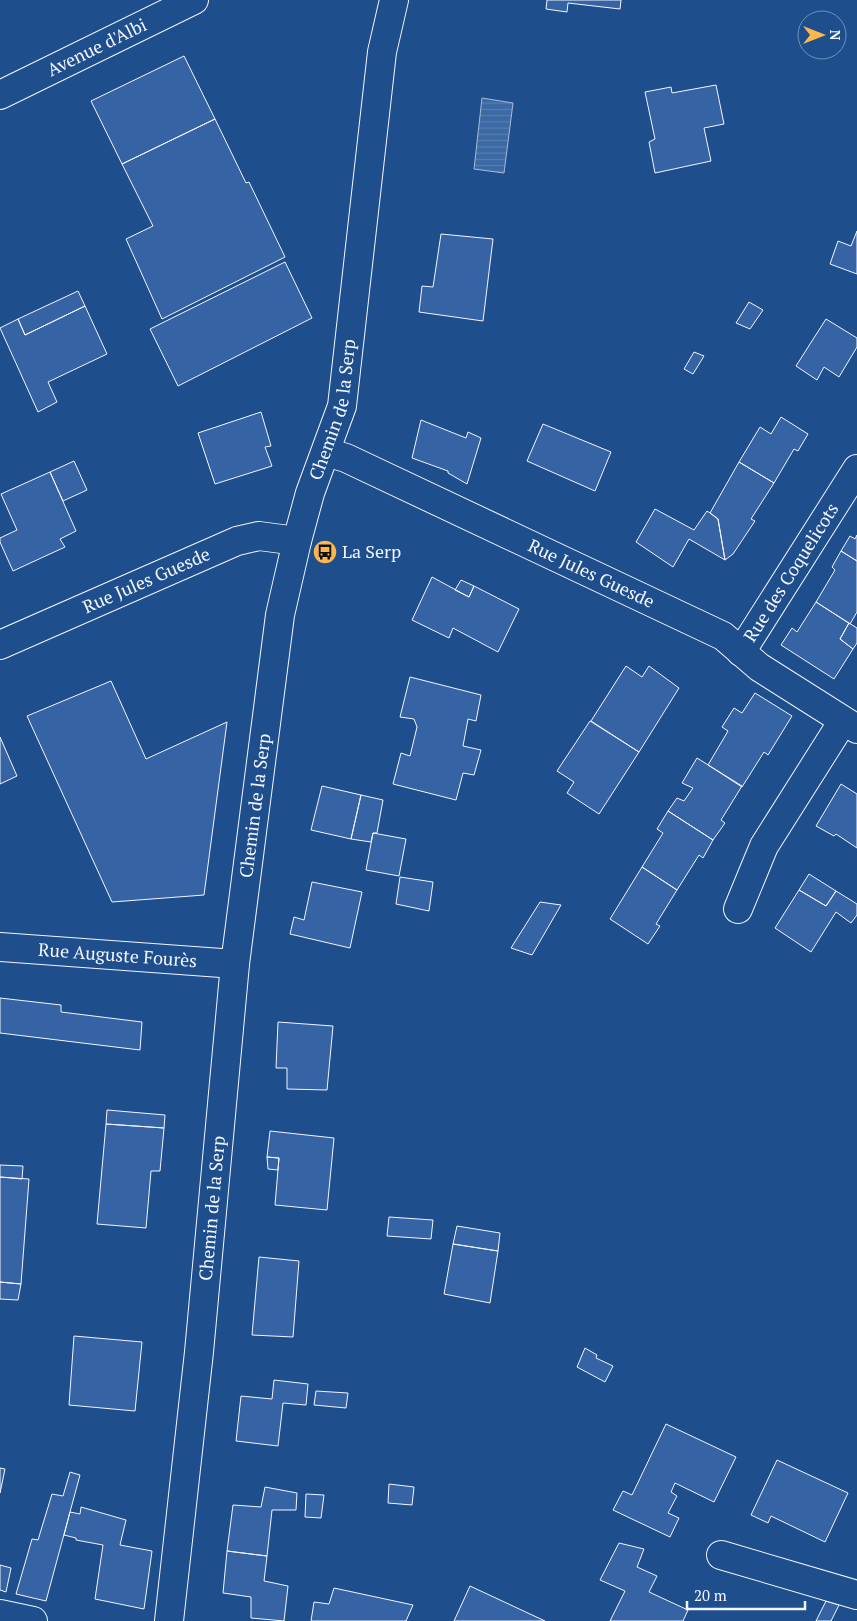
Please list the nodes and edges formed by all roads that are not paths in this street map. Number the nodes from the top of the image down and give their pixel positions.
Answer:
1 (194, 0) edge
2 (394, 0) edge
3 (0, 95) edge
4 (326, 452) junction
5 (857, 469) edge
6 (297, 541) junction
7 (0, 645) edge
8 (741, 652) junction
9 (850, 725) edge
10 (738, 909) dead end
11 (0, 947) edge
12 (234, 964) junction
13 (721, 1555) dead end
14 (857, 1595) edge
15 (0, 1614) edge
16 (33, 1621) edge
17 (169, 1621) edge

1 - 3 street, Avenue d'Albi
2 - 4 street, Chemin de la Serp
4 - 6 street, Chemin de la Serp
4 - 8 street, Rue Jules Guesde
5 - 8 street, Rue des Coquelicots
6 - 7 street, Rue Jules Guesde
6 - 12 street, Chemin de la Serp
8 - 9 street, Rue Jules Guesde
9 - 10 street, Rue Jules Guesde
11 - 12 street, Rue Auguste Fourès
12 - 17 street, Chemin de la Serp
13 - 14 street
15 - 16 street

